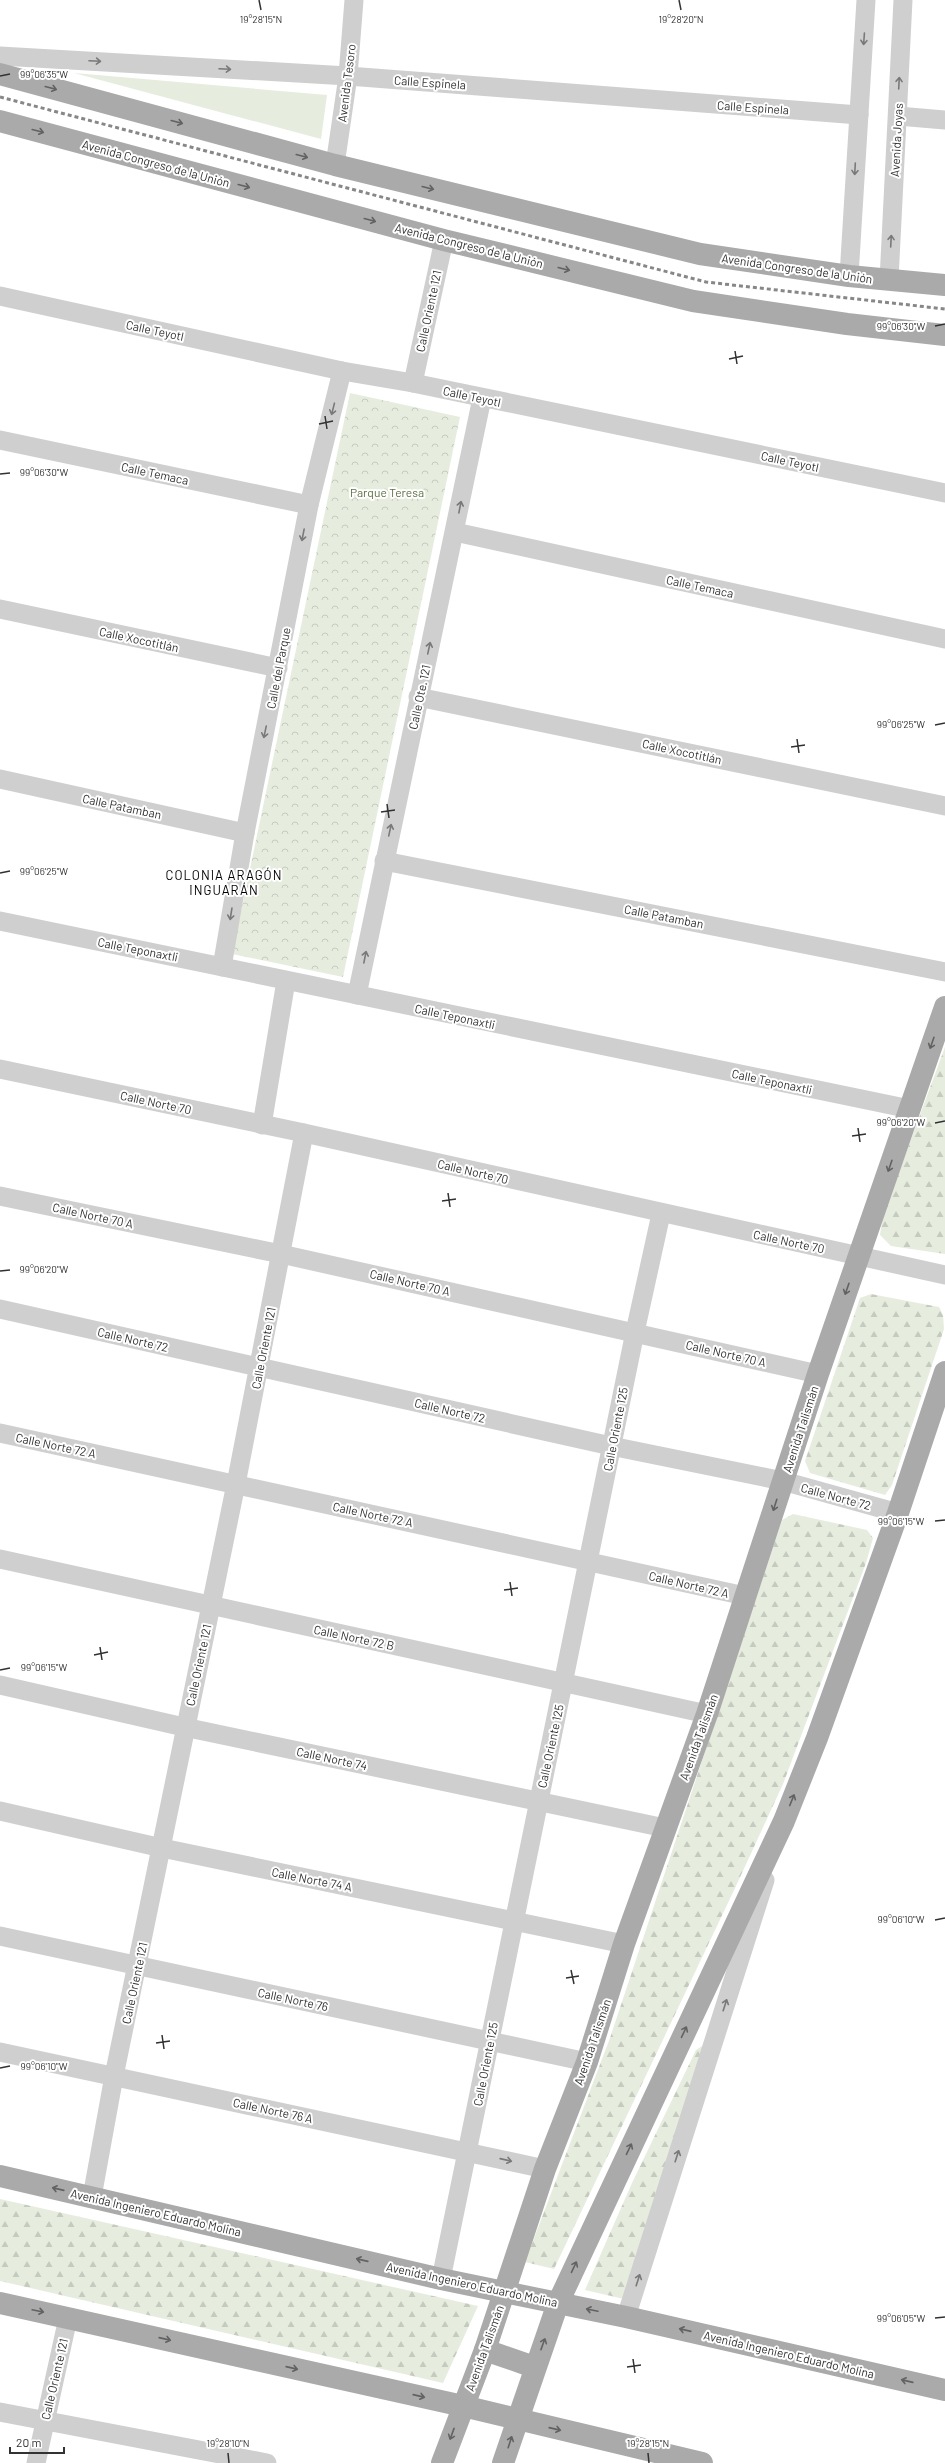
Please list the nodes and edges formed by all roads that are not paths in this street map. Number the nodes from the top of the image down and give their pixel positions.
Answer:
1 (354, 0) edge
2 (866, 0) edge
3 (903, 0) edge
4 (0, 56) edge
5 (0, 74) edge
6 (348, 76) junction
7 (859, 115) junction
8 (898, 116) junction
9 (945, 120) edge
10 (0, 121) edge
11 (335, 165) junction
12 (444, 240) junction
13 (849, 276) junction
14 (889, 280) junction
15 (945, 285) edge
16 (0, 296) edge
17 (945, 335) edge
18 (342, 371) junction
19 (413, 383) junction
20 (482, 398) junction
21 (0, 440) edge
22 (945, 493) edge
23 (309, 505) junction
24 (455, 532) junction
25 (0, 609) edge
26 (945, 639) edge
27 (278, 668) junction
28 (418, 697) junction
29 (0, 779) edge
30 (945, 806) edge
31 (245, 832) junction
32 (384, 861) junction
33 (0, 921) edge
34 (222, 967) junction
35 (945, 972) edge
36 (286, 981) junction
37 (357, 996) junction
38 (945, 1007) edge
39 (0, 1069) edge
40 (910, 1109) junction
41 (262, 1124) junction
42 (304, 1133) junction
43 (0, 1196) edge
44 (661, 1214) junction
45 (282, 1254) junction
46 (859, 1255) junction
47 (945, 1275) edge
48 (0, 1309) edge
49 (634, 1332) junction
50 (259, 1367) junction
51 (945, 1372) edge
52 (818, 1374) junction
53 (0, 1433) edge
54 (611, 1446) junction
55 (783, 1481) junction
56 (236, 1484) junction
57 (898, 1513) junction
58 (0, 1559) edge
59 (589, 1561) junction
60 (745, 1596) junction
61 (210, 1605) junction
62 (563, 1683) junction
63 (0, 1685) edge
64 (707, 1714) junction
65 (184, 1727) junction
66 (539, 1801) junction
67 (0, 1811) edge
68 (784, 1821) junction
69 (665, 1828) junction
70 (162, 1848) junction
71 (515, 1920) junction
72 (0, 1936) edge
73 (624, 1944) junction
74 (138, 1965) junction
75 (489, 2041) junction
76 (0, 2052) edge
77 (587, 2062) junction
78 (114, 2076) junction
79 (468, 2152) junction
80 (545, 2169) junction
81 (0, 2176) edge
82 (92, 2197) junction
83 (440, 2279) junction
84 (504, 2292) junction
85 (0, 2303) edge
86 (558, 2303) junction
87 (626, 2317) junction
88 (68, 2318) junction
89 (485, 2350) junction
90 (534, 2368) junction
91 (945, 2390) edge
92 (463, 2406) junction
93 (0, 2412) edge
94 (517, 2420) junction
95 (44, 2421) junction
96 (36, 2463) edge
97 (267, 2463) edge
98 (442, 2463) edge
99 (503, 2463) edge
100 (702, 2463) edge

1 - 6 street, Avenida Tesoro
2 -> 7 street
8 -> 3 street, Avenida Joyas
4 -> 6 street, Calle Espinela
5 -> 11 main road, Avenida Congreso de la Unión
6 - 7 street, Calle Espinela
6 - 11 street, Avenida Tesoro
7 -> 13 street
8 - 9 street
14 -> 8 street, Avenida Joyas
10 -> 12 main road, Avenida Congreso de la Unión
11 -> 13 main road, Avenida Congreso de la Unión
12 -> 17 main road, Avenida Congreso de la Unión
12 - 19 street, Calle Oriente 121
13 - 14 main road, Avenida Congreso de la Unión
14 - 15 main road, Avenida Congreso de la Unión
16 - 18 street, Calle Teyotl
18 - 19 street, Calle Teyotl
18 -> 23 street, Calle del Parque
19 - 20 street, Calle Teyotl
20 - 22 street, Calle Teyotl
24 -> 20 street, Calle Ote. 121
21 - 23 street, Calle Temaca
23 -> 27 street, Calle del Parque
24 - 26 street, Calle Temaca
28 -> 24 street, Calle Ote. 121
25 - 27 street, Calle Xocotitlán
27 -> 31 street, Calle del Parque
28 - 30 street, Calle Xocotitlán
32 -> 28 street, Calle Ote. 121
29 - 31 street, Calle Patamban
31 -> 34 street, Calle del Parque
32 - 35 street, Calle Patamban
37 -> 32 street, Calle Ote. 121
33 - 34 street, Calle Teponaxtli
34 - 36 street, Calle Teponaxtli
36 - 37 street, Calle Teponaxtli
36 - 41 street
37 - 40 street, Calle Teponaxtli
38 -> 40 main road, Avenida Talismán
39 - 41 street, Calle Norte 70
40 -> 46 main road, Avenida Talismán
41 - 42 street, Calle Norte 70
42 - 44 street, Calle Norte 70
42 - 45 street, Calle Oriente 121
43 - 45 street, Calle Norte 70 A
44 - 46 street, Calle Norte 70
44 - 49 street, Calle Oriente 125
45 - 49 street, Calle Norte 70 A
45 - 50 street, Calle Oriente 121
46 - 47 street, Calle Norte 70
46 -> 52 main road, Avenida Talismán
48 - 50 street, Calle Norte 72
49 - 52 street, Calle Norte 70 A
49 - 54 street, Calle Oriente 125
50 - 54 street, Calle Norte 72
50 - 56 street, Calle Oriente 121
51 - 57 main road
52 - 55 main road, Avenida Talismán
53 - 56 street, Calle Norte 72 A
54 - 55 street, Calle Norte 72
54 - 59 street, Calle Oriente 125
55 - 57 street, Calle Norte 72
55 -> 60 main road, Avenida Talismán
56 - 59 street, Calle Norte 72 A
56 - 61 street, Calle Oriente 121
68 -> 57 main road
58 - 61 street, Calle Norte 72 B
59 - 60 street, Calle Norte 72 A
59 - 62 street, Calle Oriente 125
60 - 64 main road, Avenida Talismán
61 - 62 street, Calle Norte 72 B
61 - 65 street, Calle Oriente 121
62 - 64 street, Calle Norte 72 B
62 - 66 street, Calle Oriente 125
63 - 65 street, Calle Norte 74
64 - 69 main road, Avenida Talismán
65 - 66 street, Calle Norte 74
65 - 70 street, Calle Oriente 121
66 - 69 street, Calle Norte 74
66 - 71 street, Calle Oriente 125
67 - 70 street, Calle Norte 74 A
86 -> 68 main road
87 -> 68 street
69 - 73 main road, Avenida Talismán
70 - 71 street, Calle Norte 74 A
70 - 74 street, Calle Oriente 121
71 - 73 street, Calle Norte 74 A
71 - 75 street, Calle Oriente 125
72 - 74 street, Calle Norte 76
73 - 77 main road, Avenida Talismán
74 - 75 street, Calle Norte 76
74 - 78 street, Calle Oriente 121
75 - 77 street, Calle Norte 76
75 - 79 street, Calle Oriente 125
76 - 78 street, Calle Norte 76 A
77 - 80 main road, Avenida Talismán
78 - 79 street, Calle Norte 76 A
78 - 82 street, Calle Oriente 121
79 -> 80 street, Calle Norte 76 A
79 - 83 street, Calle Oriente 125
80 - 84 main road, Avenida Talismán
82 -> 81 main road, Avenida Ingeniero Eduardo Molina
83 -> 82 main road, Avenida Ingeniero Eduardo Molina
83 - 84 main road, Avenida Ingeniero Eduardo Molina
84 - 86 main road, Avenida Ingeniero Eduardo Molina
84 - 89 main road, Avenida Talismán
85 -> 88 main road
87 -> 86 main road, Avenida Ingeniero Eduardo Molina
90 -> 86 main road
91 -> 87 main road, Avenida Ingeniero Eduardo Molina
88 -> 92 main road
88 - 95 street, Calle Oriente 121
89 - 90 main road
89 - 92 main road, Avenida Talismán
90 - 94 main road
92 - 94 main road
92 -> 98 main road, Avenida Talismán
93 - 95 street
99 -> 94 main road
94 -> 100 main road
95 - 96 street, Calle Oriente 121
95 - 97 street

